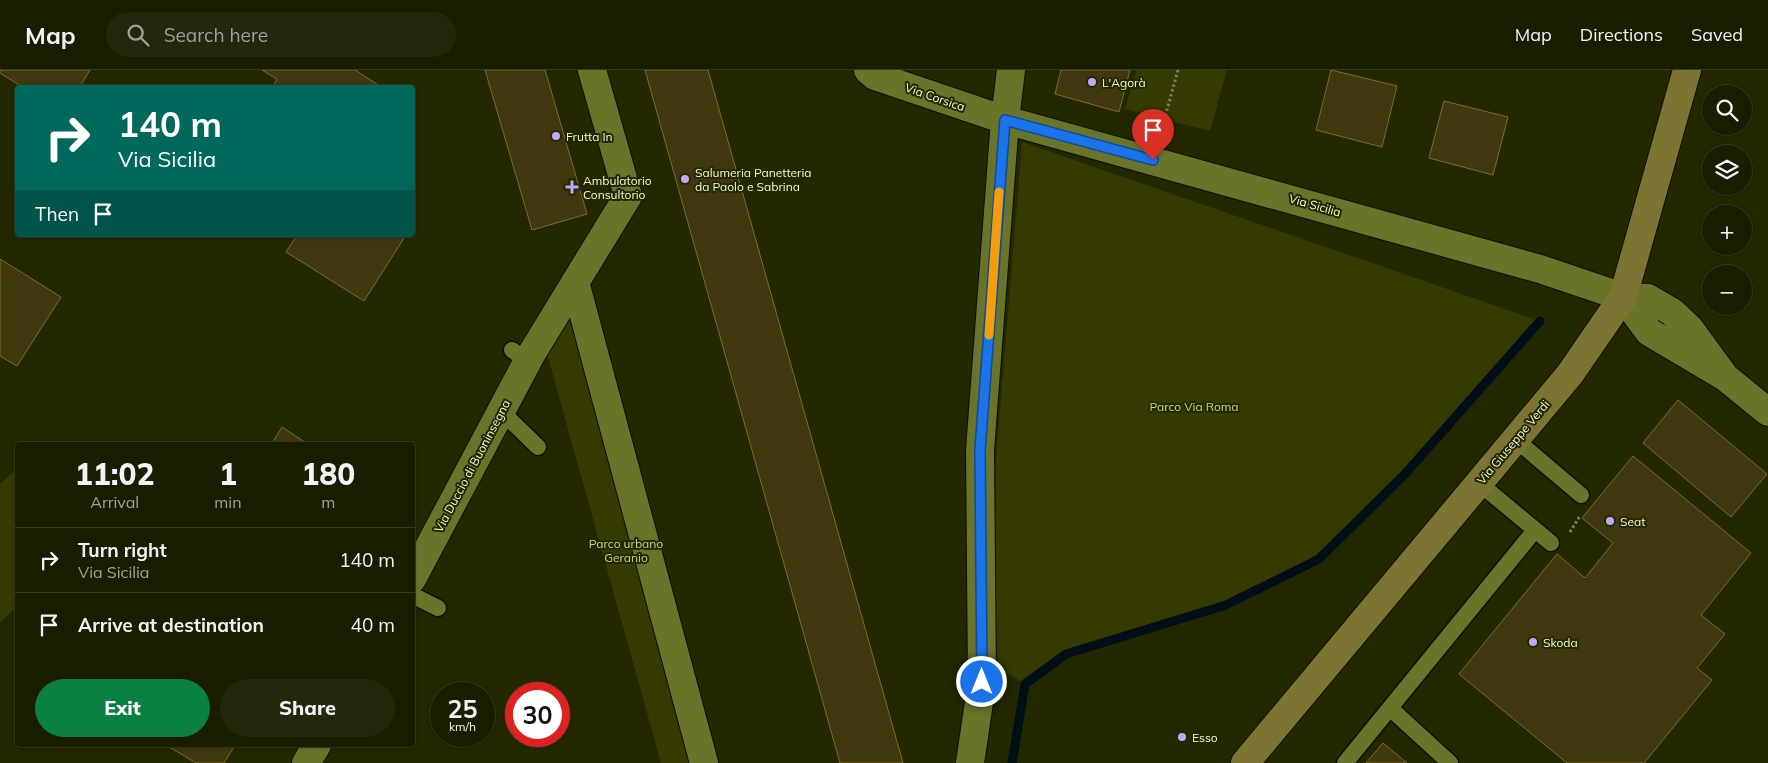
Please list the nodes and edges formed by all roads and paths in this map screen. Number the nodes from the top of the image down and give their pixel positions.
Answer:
1 (592, 70) edge
2 (868, 70) edge
3 (1011, 70) edge
4 (1178, 70) edge
5 (1688, 70) edge
6 (1005, 120) junction
7 (1153, 160) junction
8 (575, 282) junction
9 (1623, 297) junction
10 (501, 411) junction
11 (1768, 412) edge
12 (1515, 440) junction
13 (538, 448) dead end
14 (1479, 483) junction
15 (1581, 495) joint
16 (1535, 530) junction
17 (1551, 543) joint
18 (415, 573) edge
19 (415, 597) edge
20 (438, 608) dead end
21 (1391, 709) junction
22 (316, 747) edge
23 (1252, 760) edge
24 (306, 763) edge
25 (704, 763) edge
26 (970, 763) edge
27 (1345, 763) edge
28 (1450, 763) edge

1 - 8 street, Via Duccio di Buoninsegna
2 - 6 street, Via Corsica
3 - 6 street
4 - 7 path
5 - 9 main road, Via Giuseppe Verdi
6 - 7 street, Via Sicilia
6 - 26 street
7 - 9 street, Via Sicilia
8 - 10 street, Via Duccio di Buoninsegna
8 - 25 street
9 - 11 street, Via Sicilia
9 - 12 main road, Via Giuseppe Verdi
10 - 13 lane
10 - 18 street, Via Duccio di Buoninsegna
12 - 14 main road, Via Giuseppe Verdi
12 - 15 lane
14 - 16 lane
14 - 23 main road, Via Giuseppe Verdi
15 - 17 path
16 - 17 lane
16 - 21 lane
19 - 20 lane
21 - 27 lane
21 - 28 lane
22 - 24 street

